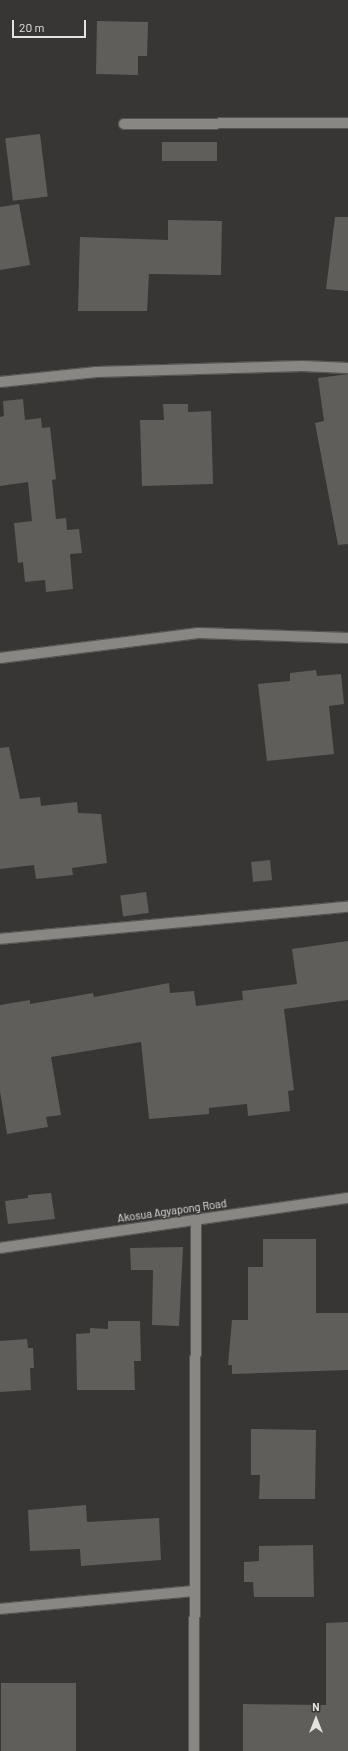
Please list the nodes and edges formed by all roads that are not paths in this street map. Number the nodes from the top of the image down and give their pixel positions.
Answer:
1 (348, 123) edge
2 (124, 124) dead end
3 (348, 368) edge
4 (0, 382) edge
5 (348, 638) edge
6 (0, 658) edge
7 (348, 907) edge
8 (0, 939) edge
9 (348, 1198) edge
10 (196, 1220) junction
11 (0, 1248) edge
12 (194, 1591) junction
13 (0, 1609) edge
14 (194, 1751) edge

1 - 2 street
3 - 4 street
5 - 6 street
7 - 8 street
9 - 10 street, Akosua Agyapong Road
10 - 11 street, Akosua Agyapong Road
10 - 12 street
12 - 13 street
12 - 14 street

